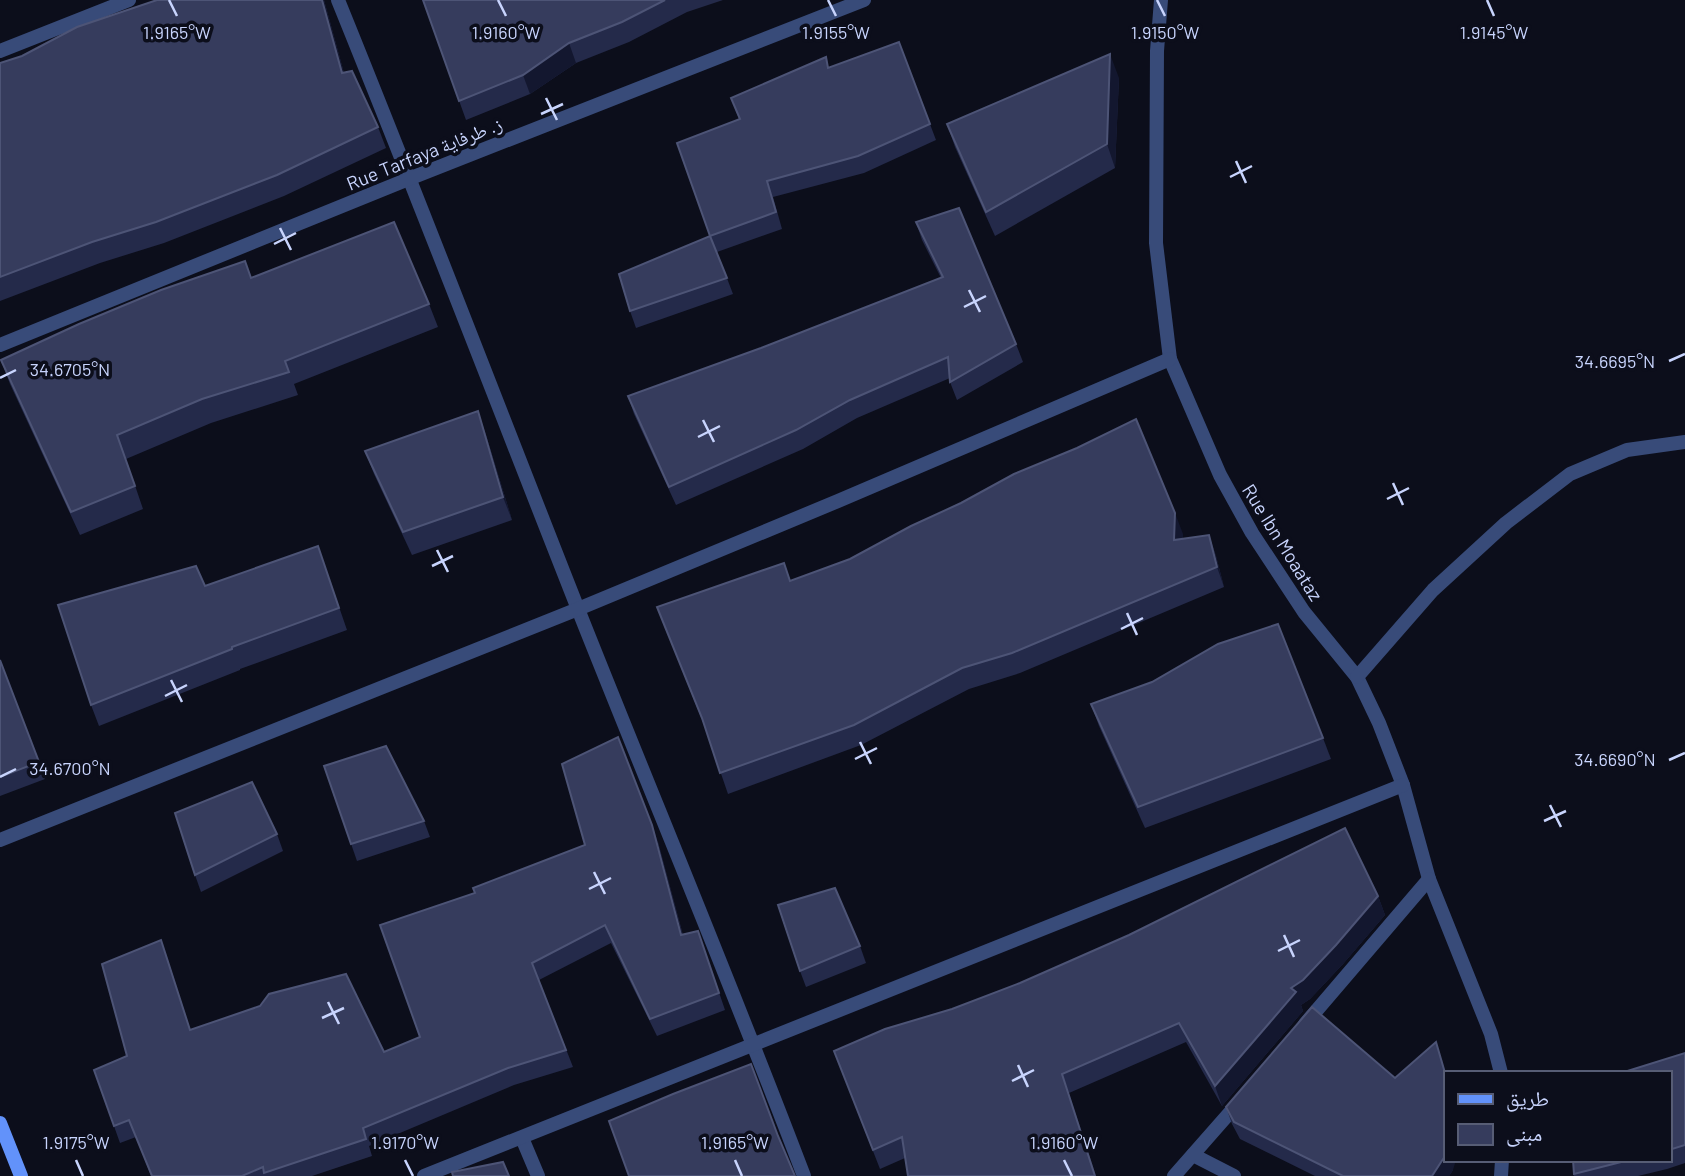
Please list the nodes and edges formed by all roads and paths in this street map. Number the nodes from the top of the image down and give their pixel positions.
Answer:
1 (129, 0) edge
2 (338, 0) edge
3 (864, 0) edge
4 (1161, 0) edge
5 (0, 51) edge
6 (411, 178) junction
7 (0, 345) edge
8 (1170, 359) junction
9 (1685, 442) edge
10 (578, 609) junction
11 (1357, 677) junction
12 (1403, 785) junction
13 (0, 840) edge
14 (1429, 879) junction
15 (1293, 1038) edge
16 (754, 1045) junction
17 (1500, 1071) edge
18 (1247, 1091) edge
19 (0, 1123) edge
20 (522, 1138) junction
21 (1193, 1155) junction
22 (21, 1176) edge
23 (424, 1176) edge
24 (538, 1176) edge
25 (804, 1176) edge
26 (1174, 1176) edge
27 (1234, 1176) edge

1 - 5 street
2 - 6 street
3 - 6 street, Rue Tarfaya ز. طرفاية
4 - 8 street, Rue Ibn Moaataz
6 - 7 street, Rue Tarfaya ز. طرفاية
6 - 10 street
8 - 10 street
8 - 11 street, Rue Ibn Moaataz
9 - 11 street
10 - 13 street
10 - 16 street
11 - 12 street, Rue Ibn Moaataz
12 - 14 street, Rue Ibn Moaataz
12 - 16 street
14 - 15 street
14 - 17 street, Rue Ibn Moaataz
16 - 20 street
16 - 25 street
18 - 21 street
19 - 22 main road
20 - 23 street
20 - 24 street
21 - 26 street
21 - 27 street

